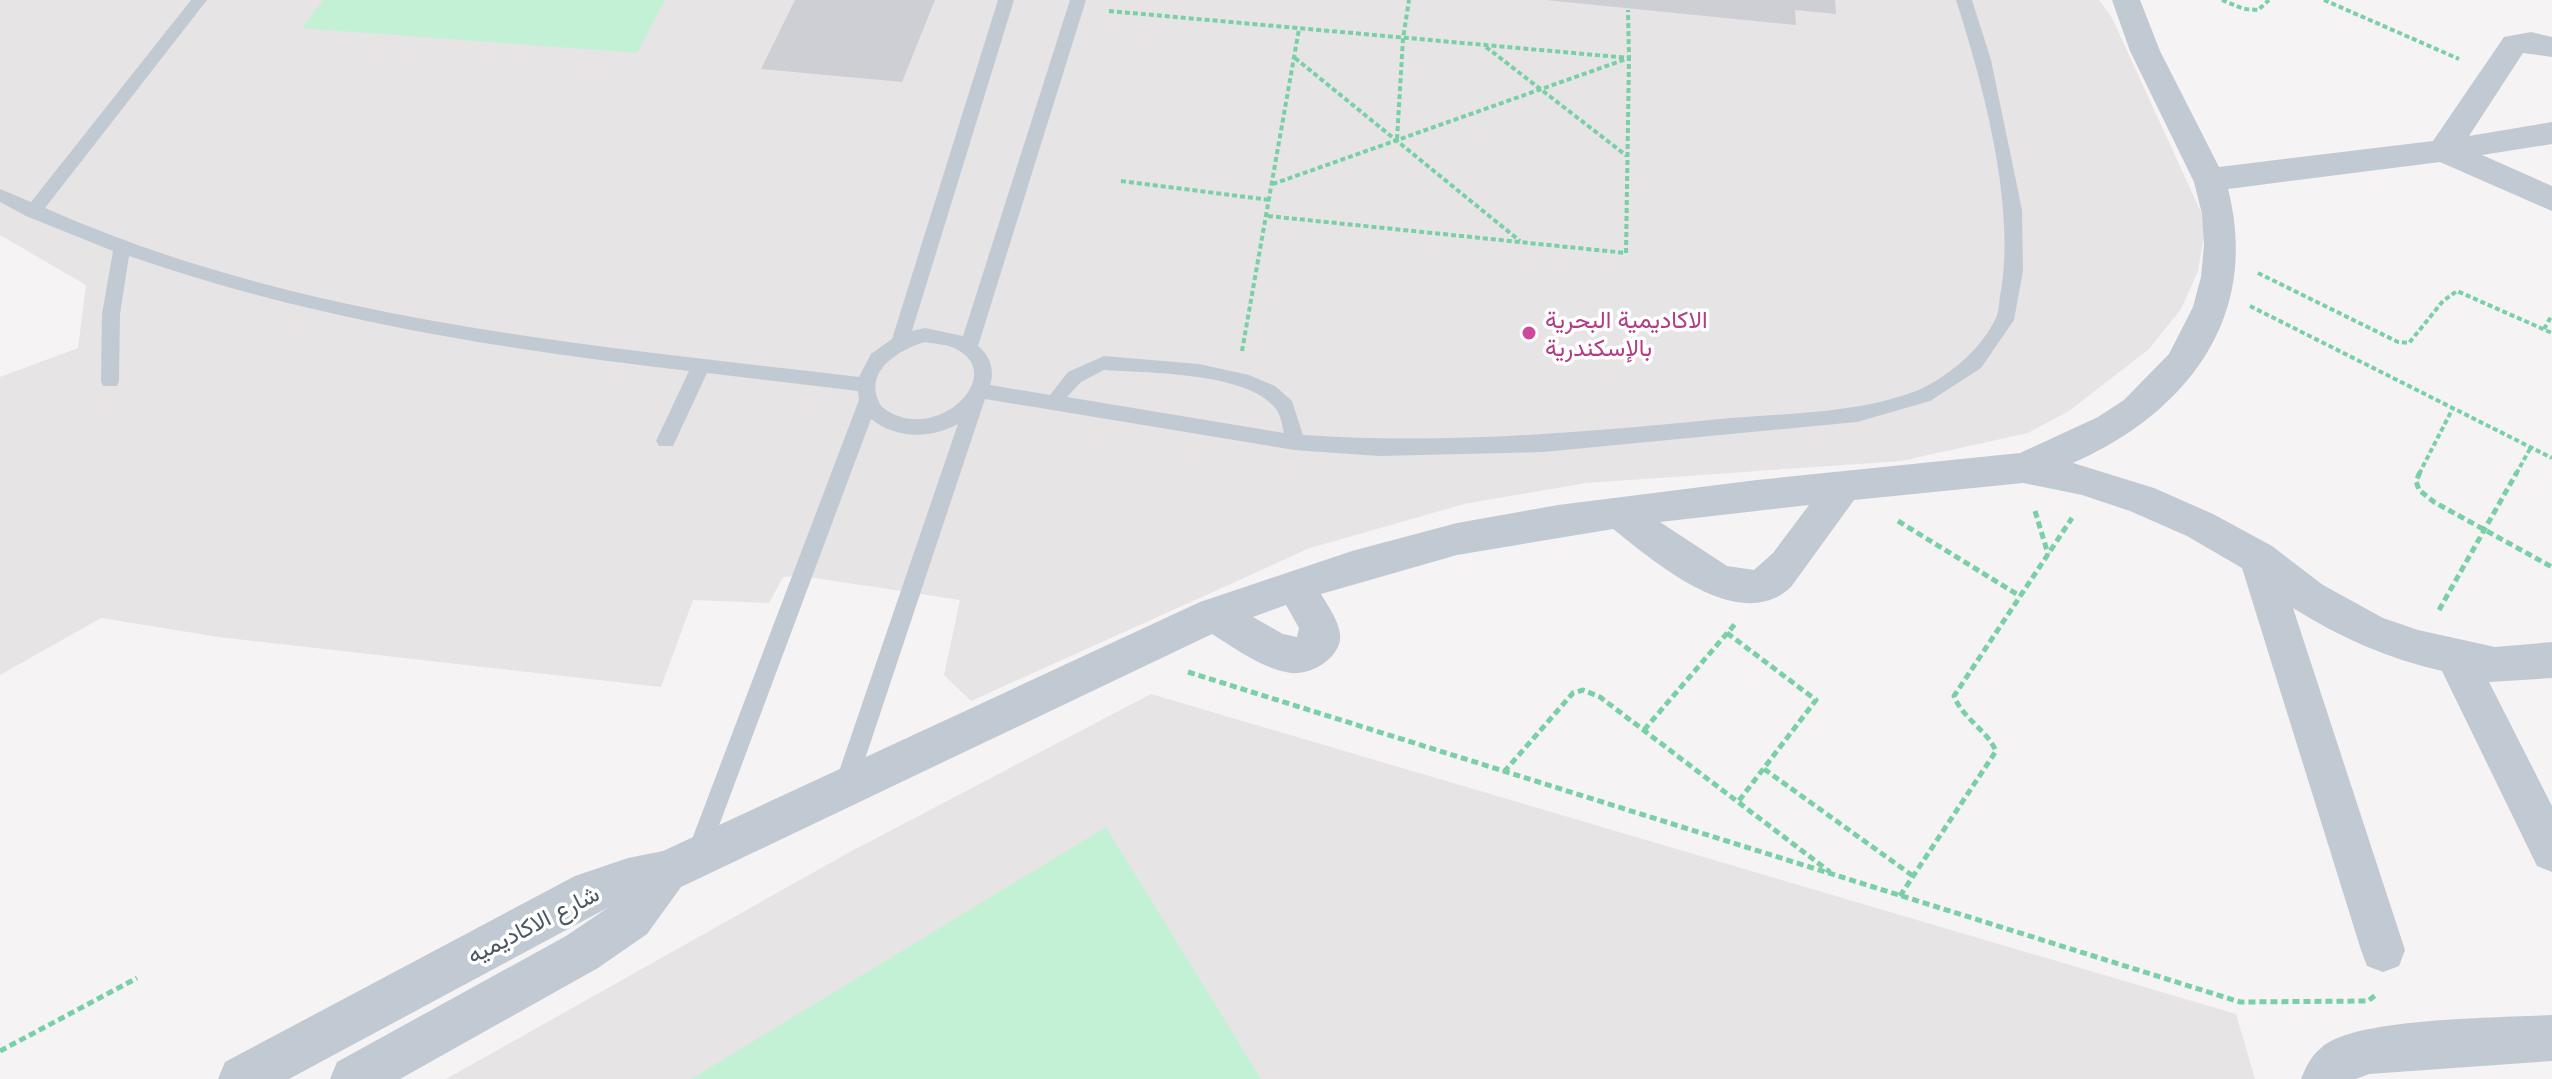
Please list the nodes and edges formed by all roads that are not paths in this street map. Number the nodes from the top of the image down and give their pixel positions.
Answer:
1 (199, 0) edge
2 (1006, 0) edge
3 (1964, 0) edge
4 (2126, 0) edge
5 (1077, 4) edge
6 (2552, 47) edge
7 (2552, 133) edge
8 (2443, 151) junction
9 (2209, 180) junction
10 (0, 195) edge
11 (2552, 199) edge
12 (32, 212) junction
13 (122, 248) junction
14 (900, 342) junction
15 (969, 346) junction
16 (702, 364) junction
17 (110, 381) dead end
18 (866, 394) junction
19 (978, 397) junction
20 (1055, 403) junction
21 (666, 441) dead end
22 (1294, 442) junction
23 (2023, 468) junction
24 (1843, 487) junction
25 (1620, 513) junction
26 (2258, 558) junction
27 (1295, 585) junction
28 (1214, 614) junction
29 (2436, 652) junction
30 (2552, 660) edge
31 (845, 786) junction
32 (2552, 851) edge
33 (682, 864) junction
34 (2383, 950) road end
35 (2552, 1038) edge
36 (242, 1079) edge
37 (354, 1079) edge
38 (2325, 1079) edge

1 - 12 lane
2 - 14 lane
3 - 22 lane
4 - 9 street
5 - 15 lane
6 - 8 street
7 - 8 street
8 - 9 street
8 - 11 street
9 - 23 street
10 - 12 lane
12 - 13 lane
13 - 16 lane
13 - 17 lane
14 - 15 lane
14 - 18 lane
15 - 19 lane
16 - 18 lane
16 - 21 lane
18 - 19 lane
18 - 33 lane
19 - 20 lane
19 - 31 lane
20 - 22 lane
20 - 22 lane
23 - 24 street
23 - 26 street
24 - 25 street
24 - 25 street
25 - 27 street
26 - 29 street
26 - 34 street
27 - 28 street
27 - 28 street
28 - 31 street
29 - 30 street
29 - 32 street
31 - 33 street
33 - 36 street, شارع الاكاديميه
33 - 37 street, شارع الاكاديميه
35 - 38 street

